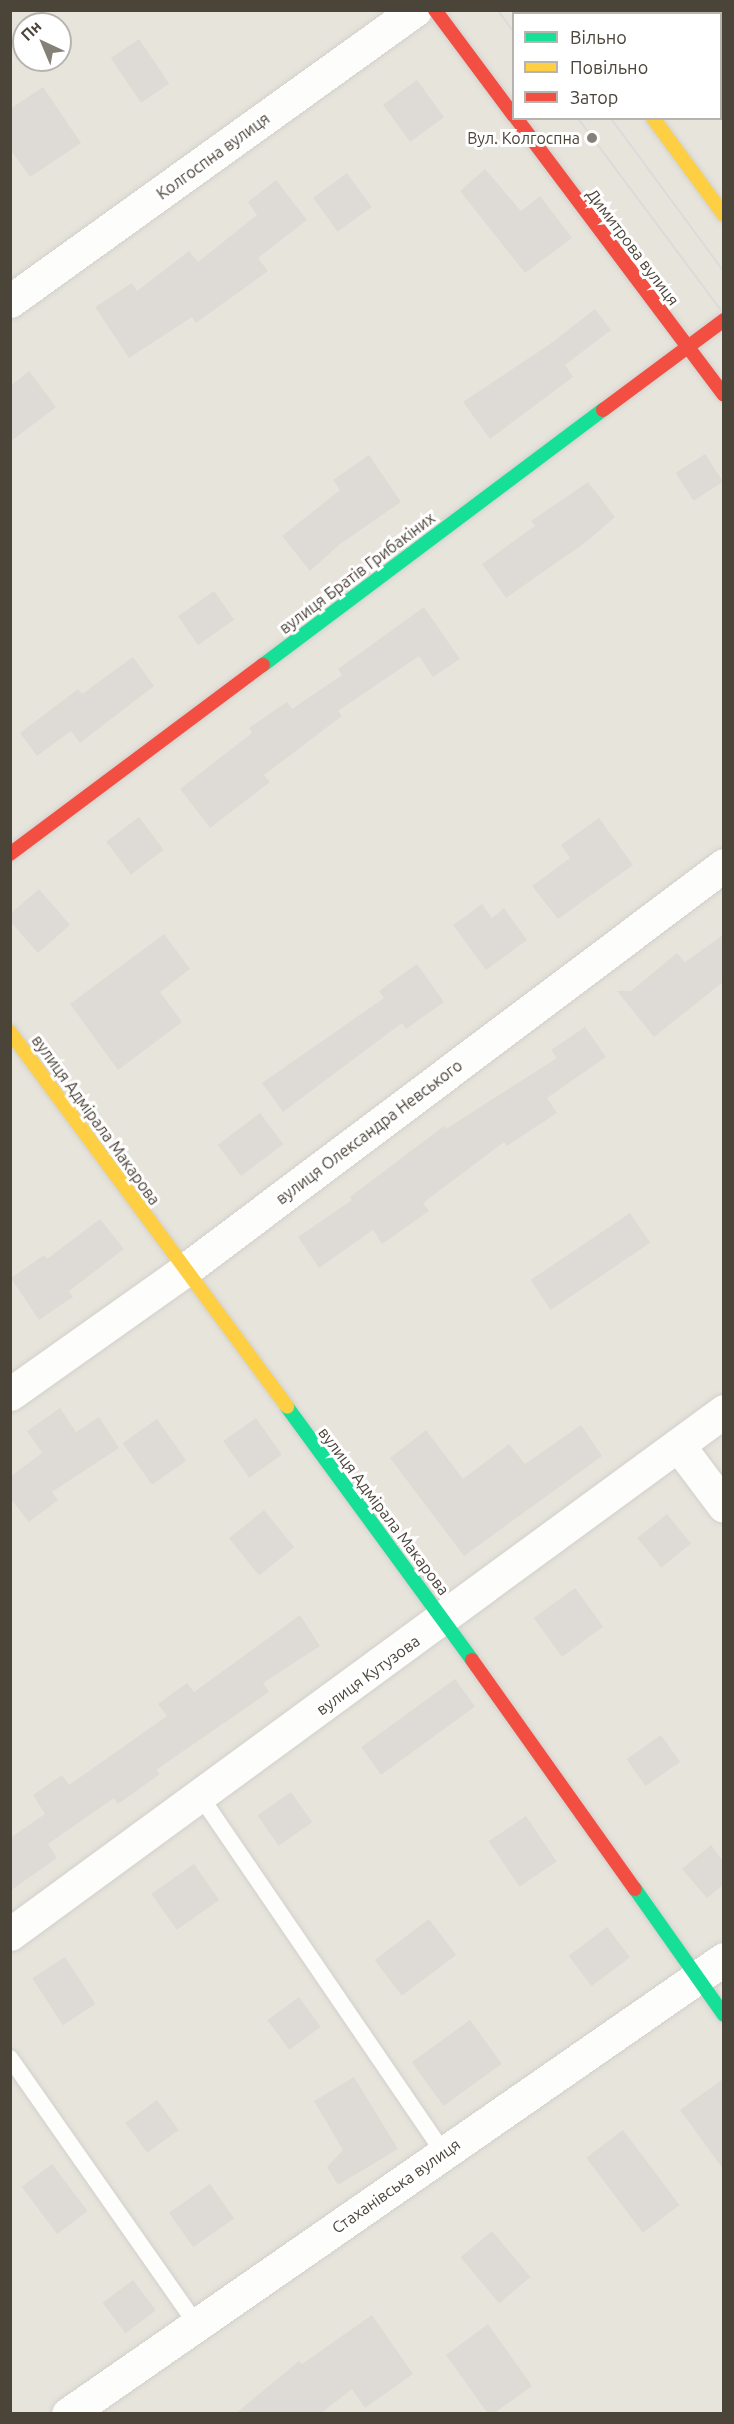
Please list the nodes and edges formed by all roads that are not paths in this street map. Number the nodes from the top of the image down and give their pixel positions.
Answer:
1 (415, 10) edge
2 (435, 10) edge
3 (512, 113) edge
4 (517, 120) edge
5 (654, 120) edge
6 (723, 215) edge
7 (10, 301) edge
8 (723, 320) edge
9 (687, 346) junction
10 (723, 395) edge
11 (10, 854) edge
12 (723, 865) edge
13 (10, 1032) edge
14 (185, 1270) junction
15 (10, 1394) edge
16 (723, 1411) edge
17 (678, 1445) junction
18 (723, 1506) edge
19 (444, 1620) junction
20 (201, 1797) junction
21 (10, 1934) edge
22 (723, 1959) edge
23 (696, 1978) junction
24 (723, 2015) edge
25 (10, 2058) edge
26 (444, 2153) junction
27 (197, 2325) junction
28 (68, 2414) edge

1 - 7 street, Колгоспна вулиця
2 - 3 street, Димитрова вулиця
4 - 9 street, Димитрова вулиця
5 - 6 street
8 - 9 street, вулиця Братів Грибакіних
9 - 10 street, Димитрова вулиця
9 - 11 street, вулиця Братів Грибакіних
12 - 14 street, вулиця Олександра Невського
13 - 14 street, вулиця Адмірала Макарова
14 - 15 street, вулиця Олександра Невського
14 - 19 street, вулиця Адмірала Макарова
16 - 17 street, вулиця Кутузова
17 - 18 street
17 - 19 street, вулиця Кутузова
19 - 20 street, вулиця Кутузова
19 - 23 street, вулиця Адмірала Макарова
20 - 21 street, вулиця Кутузова
20 - 26 lane
22 - 23 street, Стаханівська вулиця
23 - 24 street, вулиця Адмірала Макарова
23 - 26 street, Стаханівська вулиця
25 - 27 lane
26 - 27 street, Стаханівська вулиця
27 - 28 street, Стаханівська вулиця

